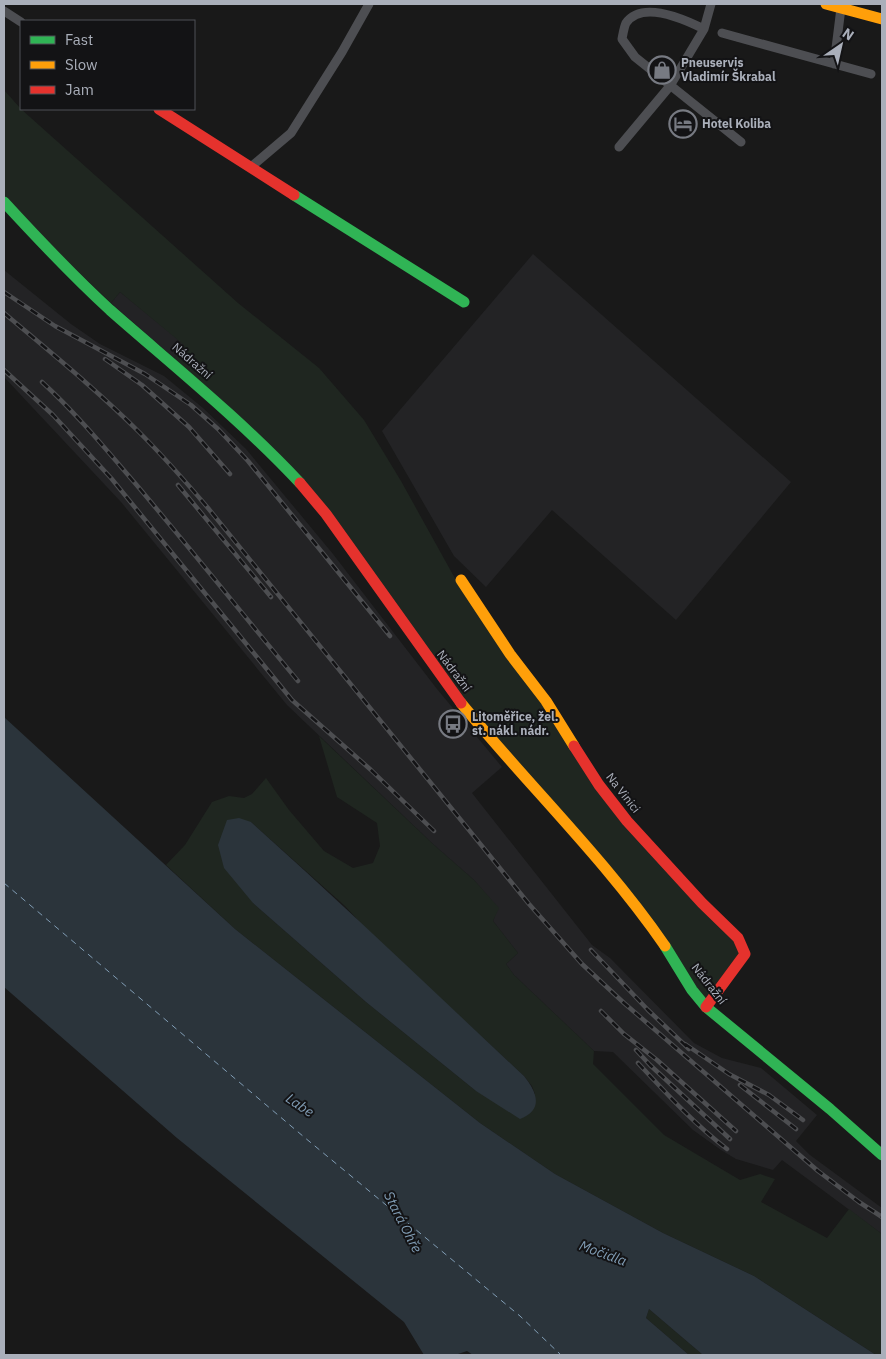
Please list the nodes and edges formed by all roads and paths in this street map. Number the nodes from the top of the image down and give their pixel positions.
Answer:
1 (369, 4) edge
2 (710, 4) edge
3 (826, 4) edge
4 (841, 8) junction
5 (4, 10) edge
6 (882, 19) edge
7 (20, 21) edge
8 (704, 29) junction
9 (722, 33) dead end
10 (834, 64) junction
11 (871, 74) dead end
12 (670, 86) junction
13 (161, 110) edge
14 (741, 142) dead end
15 (619, 147) dead end
16 (251, 167) junction
17 (6, 208) edge
18 (464, 302) dead end
19 (461, 580) dead end
20 (706, 1007) junction
21 (882, 1156) edge

1 - 16 street
2 - 8 street
3 - 4 main road
4 - 6 main road
4 - 10 street
5 - 7 street
8 - 12 street
8 - 12 street
9 - 10 street
10 - 11 street
12 - 14 street
12 - 15 street
13 - 16 main road
16 - 18 main road
17 - 20 main road, Nádražní
19 - 20 main road, Na Vinici
20 - 21 main road, Nádražní

